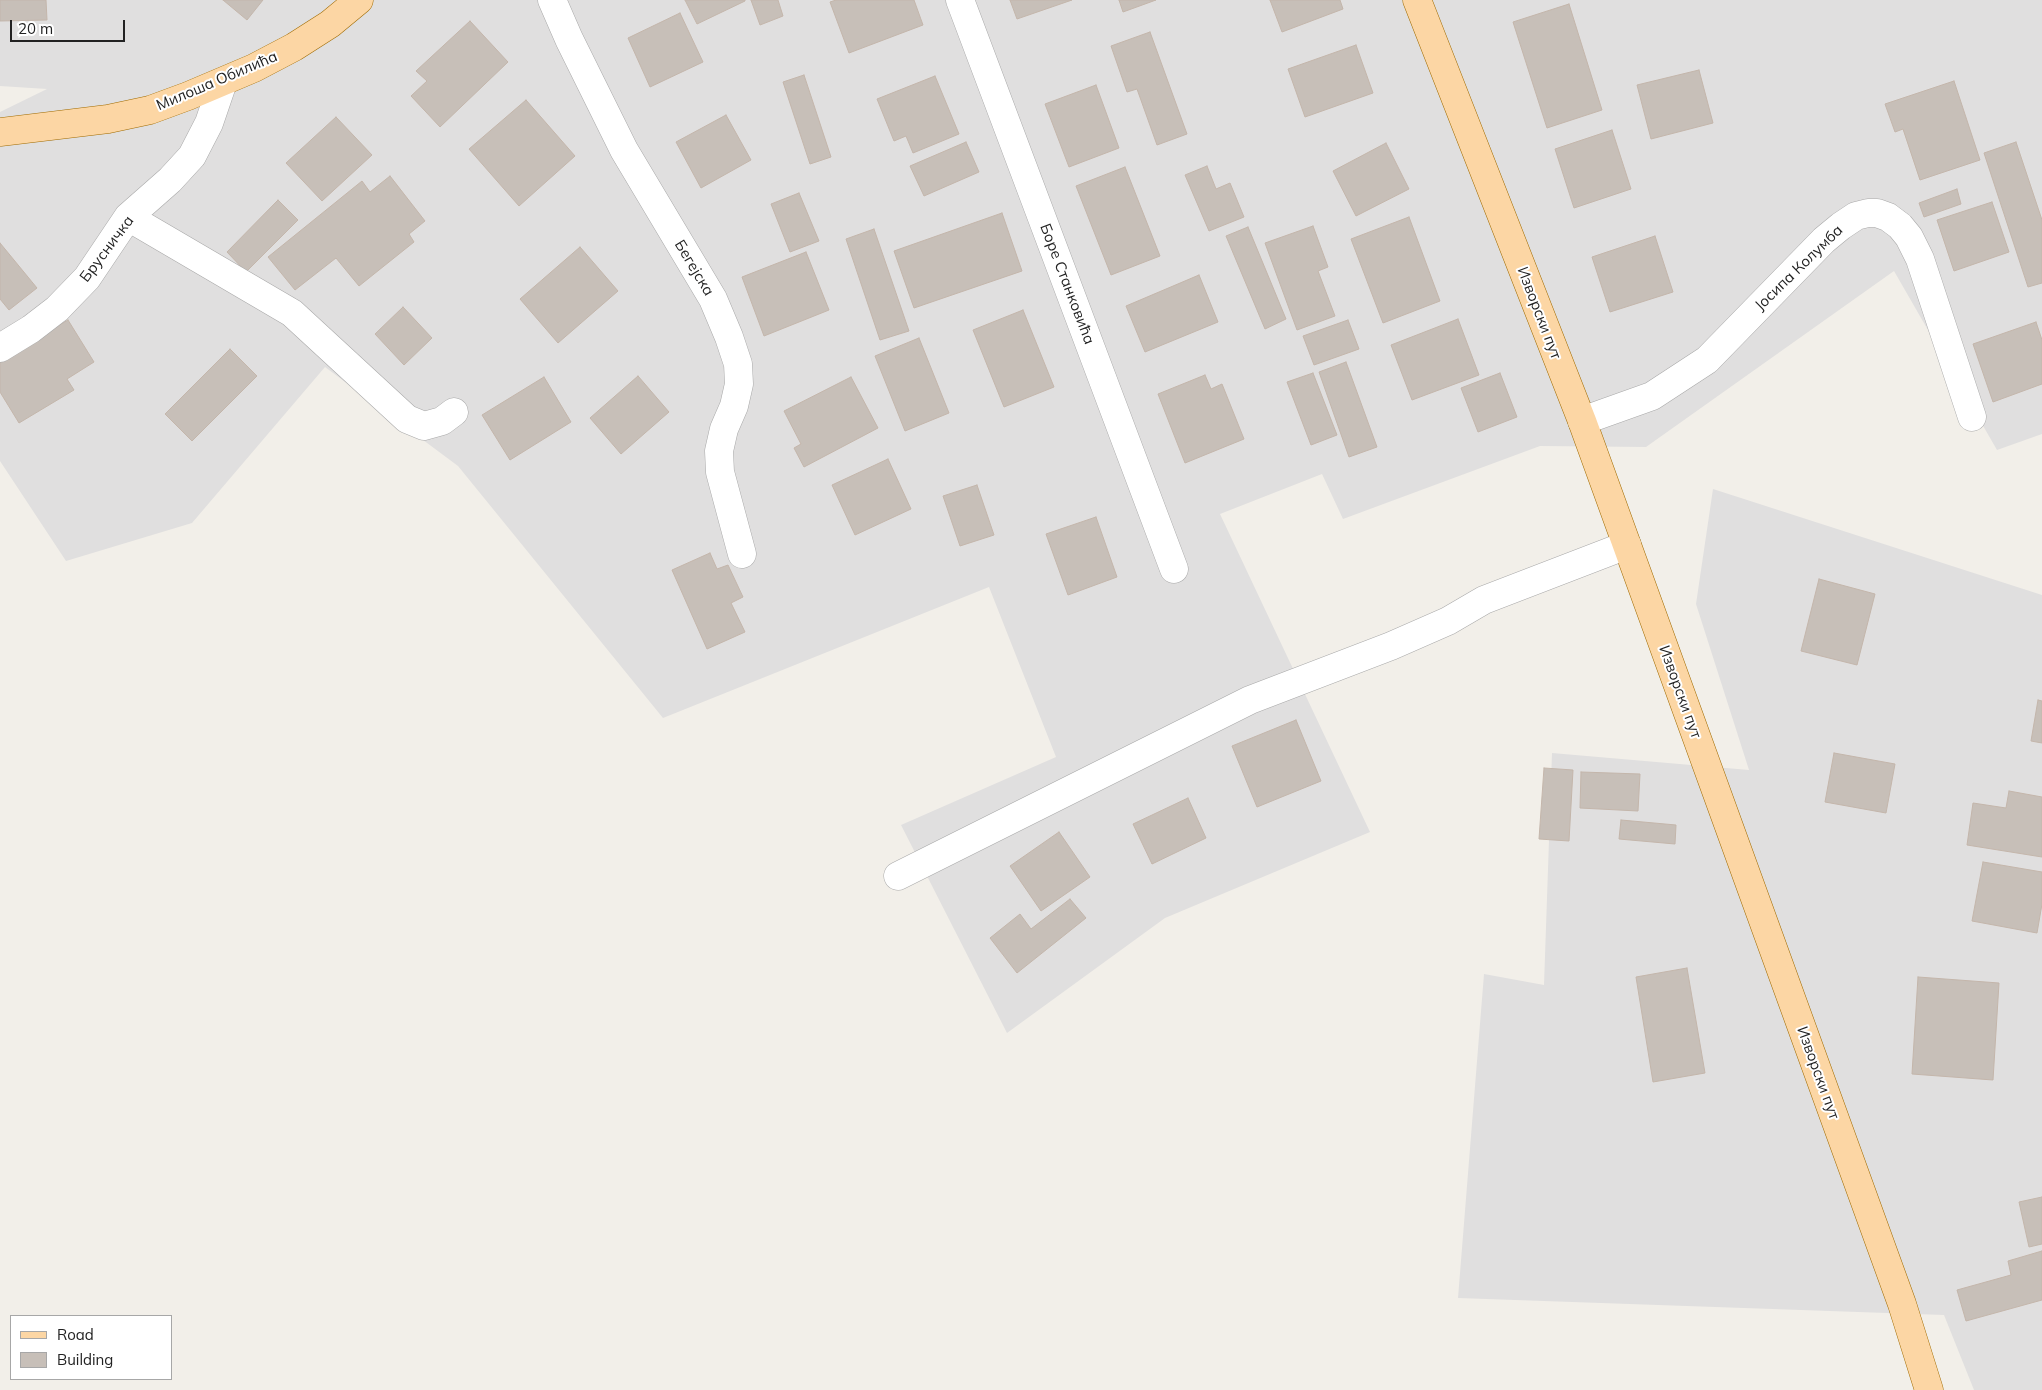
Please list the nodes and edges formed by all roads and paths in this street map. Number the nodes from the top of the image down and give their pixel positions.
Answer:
1 (359, 0) edge
2 (552, 0) edge
3 (960, 0) edge
4 (1417, 0) edge
5 (223, 82) junction
6 (0, 132) edge
7 (128, 217) junction
8 (0, 348) edge
9 (454, 412) dead end
10 (1972, 417) dead end
11 (1582, 422) junction
12 (1627, 544) junction
13 (742, 554) dead end
14 (1174, 569) dead end
15 (898, 876) dead end
16 (1929, 1390) edge

1 - 5 main road, Милоша Обилића
2 - 13 street, Бегејска
3 - 14 street, Боре Станковића
4 - 11 main road, Изворски пут
5 - 6 main road, Милоша Обилића
5 - 7 street, Брусничка
7 - 8 street, Брусничка
7 - 9 street
10 - 11 street, Јосипа Колумба
11 - 12 main road, Изворски пут
12 - 15 street
12 - 16 main road, Изворски пут

